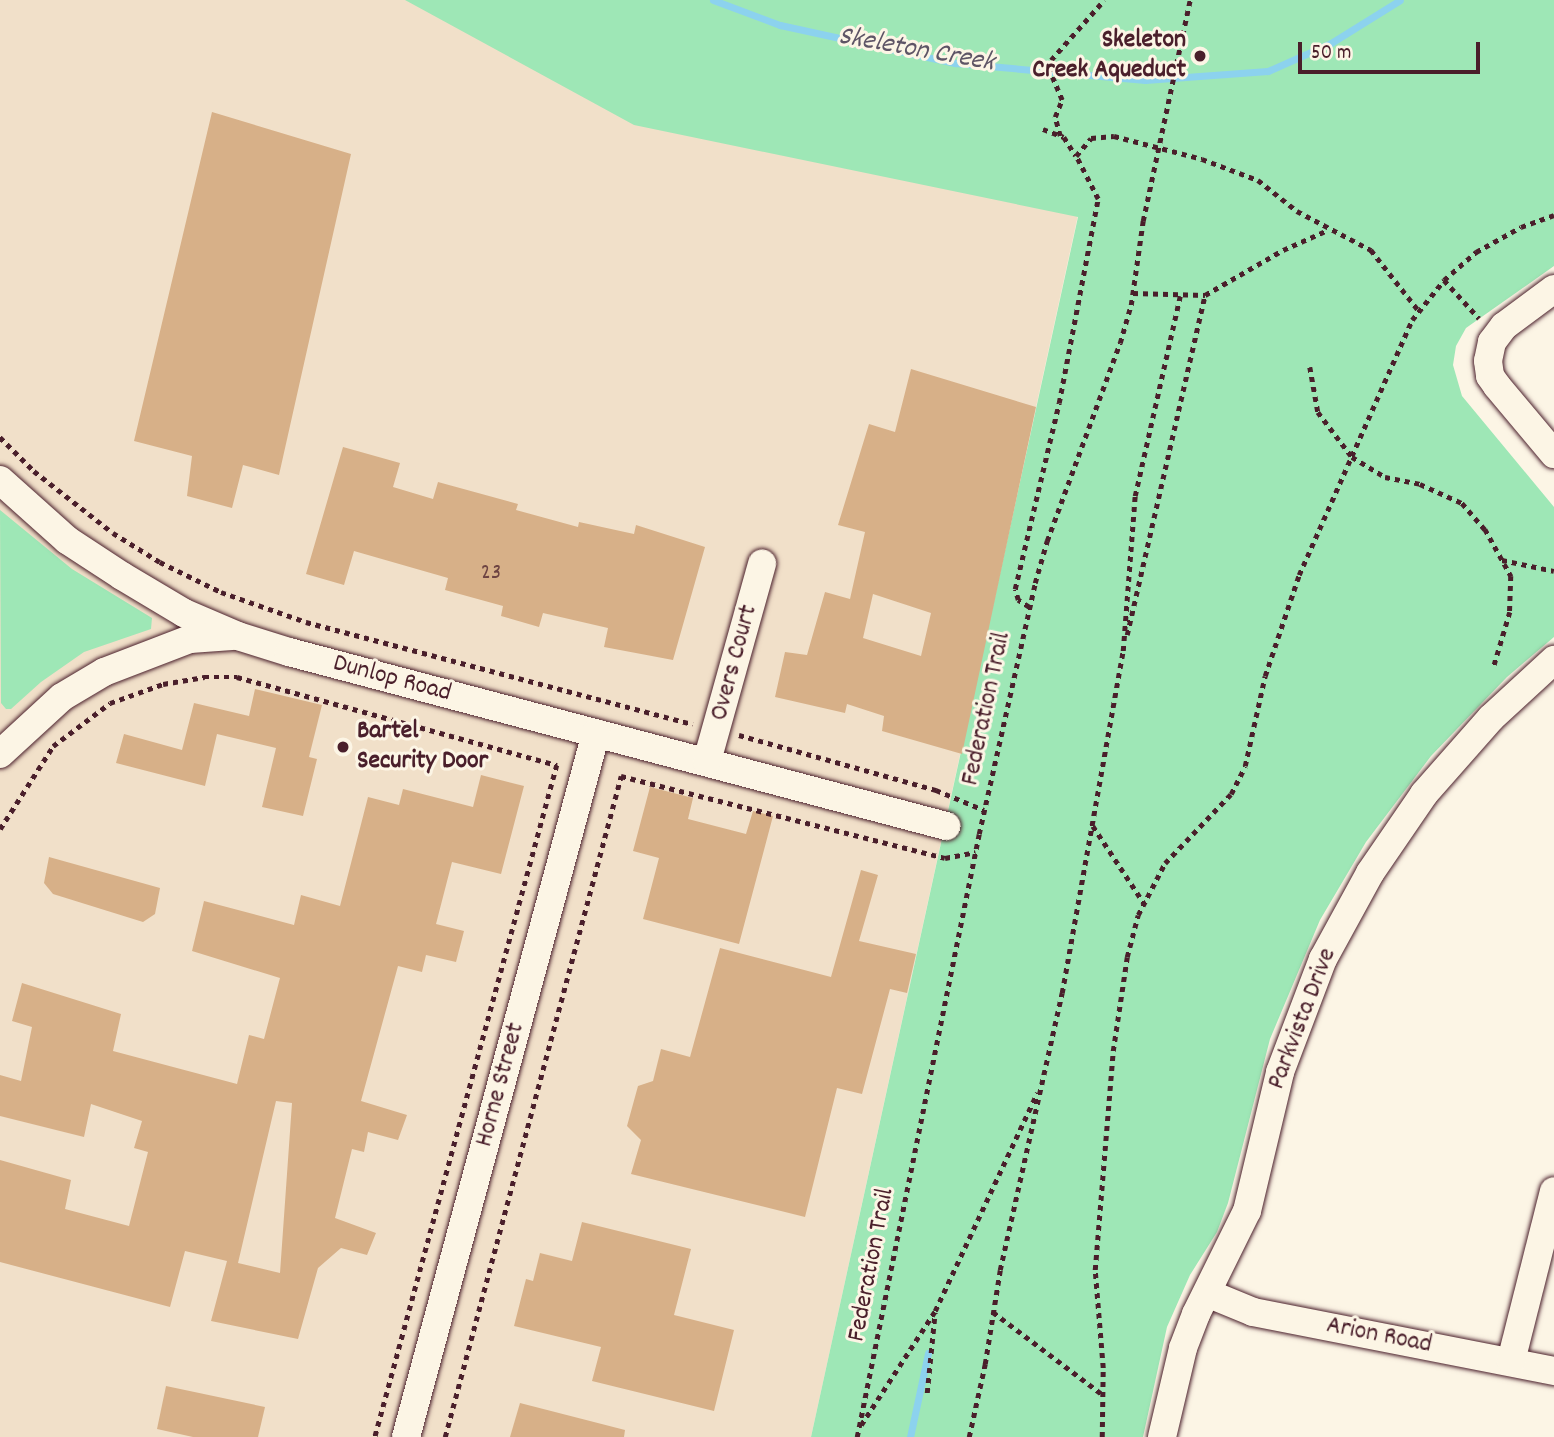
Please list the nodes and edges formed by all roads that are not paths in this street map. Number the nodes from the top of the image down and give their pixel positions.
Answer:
1 (1554, 289) edge
2 (1554, 454) edge
3 (0, 480) edge
4 (762, 565) dead end
5 (238, 636) junction
6 (1554, 660) edge
7 (596, 733) junction
8 (0, 754) edge
9 (707, 761) junction
10 (946, 827) dead end
11 (1554, 1191) edge
12 (1207, 1293) junction
13 (1511, 1362) junction
14 (1554, 1371) edge
15 (406, 1437) edge
16 (1162, 1437) edge

1 - 2 street
3 - 5 street, Dunlop Road
4 - 9 street, Overs Court
5 - 7 street, Dunlop Road
5 - 8 street
6 - 12 street, Parkvista Drive
7 - 9 street, Dunlop Road
7 - 15 street, Horne Street
9 - 10 street, Dunlop Road
11 - 13 street
12 - 13 street, Arion Road
12 - 16 street, Parkvista Drive
13 - 14 street, Arion Road

